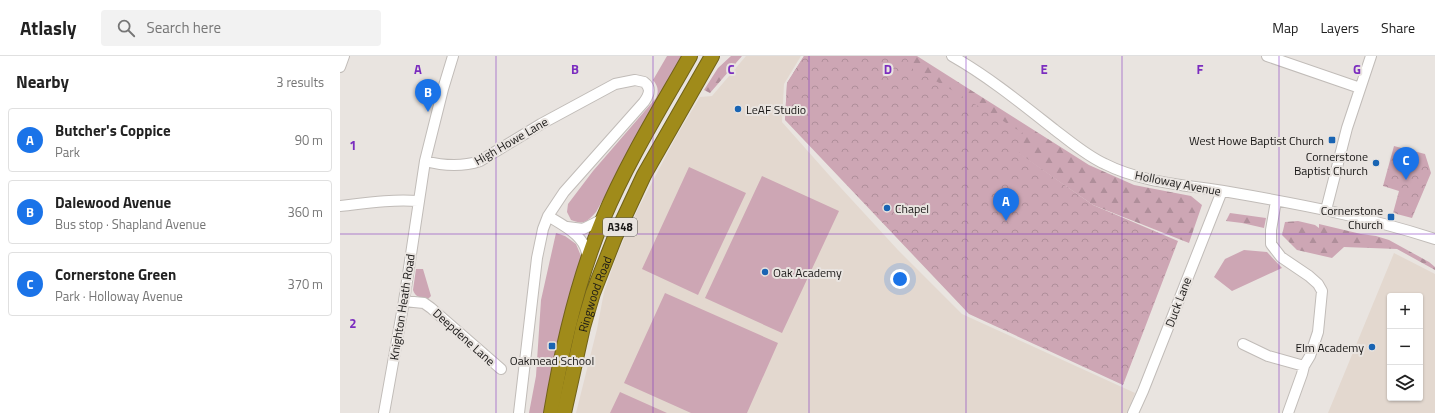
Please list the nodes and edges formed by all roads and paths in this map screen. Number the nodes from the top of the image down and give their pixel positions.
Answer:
1 (344, 56) edge
2 (453, 56) edge
3 (690, 56) edge
4 (712, 56) edge
5 (952, 56) edge
6 (1267, 56) edge
7 (1371, 56) edge
8 (340, 67) edge
9 (1360, 88) junction
10 (425, 161) junction
11 (1222, 191) junction
12 (1276, 200) junction
13 (418, 201) junction
14 (340, 206) edge
15 (1326, 210) junction
16 (548, 216) junction
17 (603, 219) junction
18 (565, 226) junction
19 (1435, 239) edge
20 (588, 261) junction
21 (404, 301) junction
22 (1243, 344) dead end
23 (1304, 366) junction
24 (501, 369) dead end
25 (384, 413) edge
26 (519, 413) edge
27 (551, 413) edge
28 (564, 413) edge
29 (1133, 413) edge
30 (1288, 413) edge

1 - 8 street
2 - 10 street, Knighton Heath Road
3 - 17 highway, Ringwood Road / A348
4 - 28 highway, Ringwood Road / A348
5 - 11 street, Holloway Avenue
6 - 9 street
7 - 9 street
9 - 15 street
10 - 13 street, Knighton Heath Road
10 - 16 street, High Howe Lane
11 - 12 street, Holloway Avenue
11 - 29 street, Duck Lane
12 - 15 street, Holloway Avenue
12 - 23 street
13 - 14 street
13 - 21 street, Knighton Heath Road
15 - 19 street, Holloway Avenue
16 - 18 street, Ringwood Road
16 - 26 street
17 - 18 street, Ringwood Road
17 - 20 highway, Ringwood Road / A348
18 - 20 street, Ringwood Road
20 - 27 highway, Ringwood Road / A348
21 - 24 street, Deepdene Lane
21 - 25 street, Knighton Heath Road
22 - 23 street
23 - 30 street

